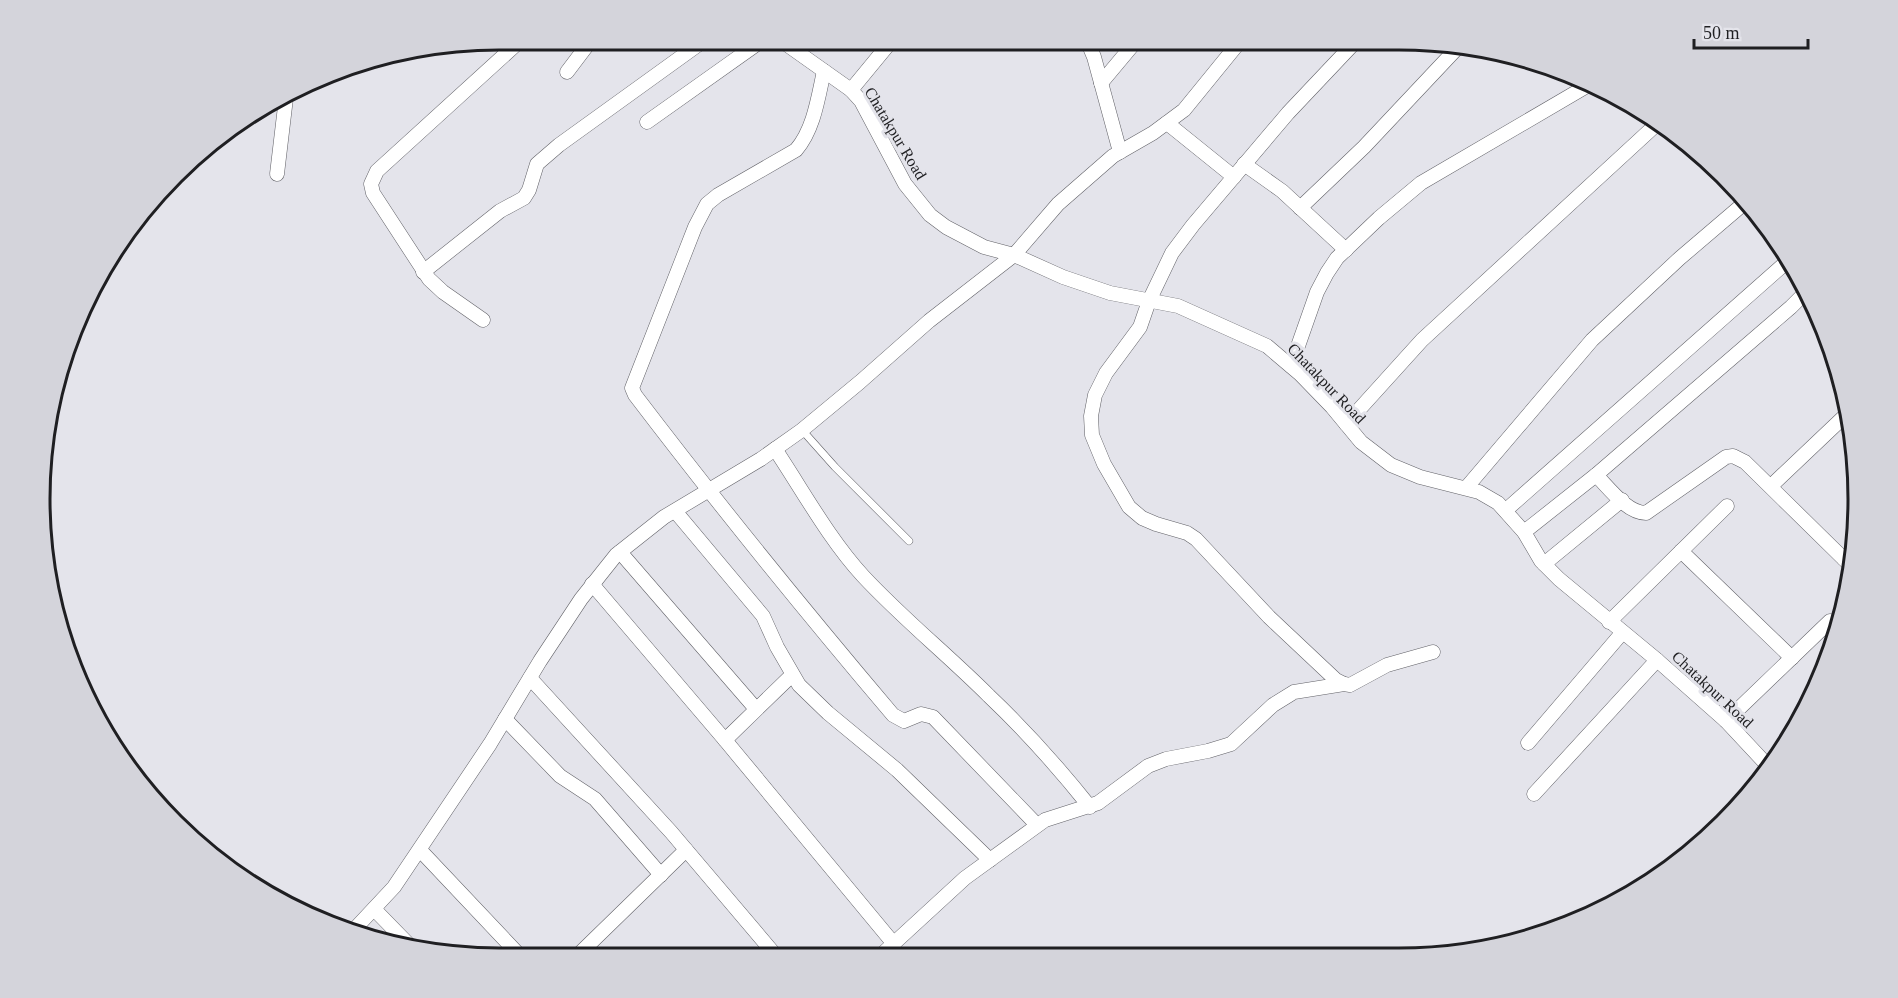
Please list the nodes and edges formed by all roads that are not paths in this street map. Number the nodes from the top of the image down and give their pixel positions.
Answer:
1 (510, 50) edge
2 (584, 50) edge
3 (691, 50) edge
4 (748, 50) edge
5 (794, 50) edge
6 (884, 50) edge
7 (1091, 50) edge
8 (1129, 50) edge
9 (1233, 50) edge
10 (1347, 50) edge
11 (1453, 52) edge
12 (824, 71) junction
13 (567, 72) dead end
14 (1101, 83) junction
15 (1582, 89) edge
16 (851, 90) junction
17 (285, 104) edge
18 (647, 122) dead end
19 (1167, 123) junction
20 (1653, 128) edge
21 (1120, 152) junction
22 (1245, 164) junction
23 (277, 174) dead end
24 (1234, 177) junction
25 (1740, 207) edge
26 (1300, 208) junction
27 (1346, 250) junction
28 (1014, 255) junction
29 (1783, 265) edge
30 (423, 272) junction
31 (1801, 297) edge
32 (1149, 301) junction
33 (483, 320) dead end
34 (1291, 366) junction
35 (1841, 419) edge
36 (1346, 424) junction
37 (802, 430) junction
38 (775, 449) junction
39 (1596, 475) junction
40 (1772, 486) junction
41 (1466, 488) junction
42 (707, 491) junction
43 (1622, 500) junction
44 (1727, 506) dead end
45 (1506, 510) junction
46 (675, 511) junction
47 (1524, 532) junction
48 (909, 541) dead end
49 (1681, 551) junction
50 (620, 552) junction
51 (1845, 560) edge
52 (1544, 564) junction
53 (592, 584) junction
54 (1830, 621) dead end
55 (1609, 622) junction
56 (1622, 633) junction
57 (1433, 652) dead end
58 (1792, 658) junction
59 (1657, 660) junction
60 (792, 675) junction
61 (530, 678) junction
62 (1344, 684) junction
63 (756, 709) junction
64 (505, 719) junction
65 (1726, 721) junction
66 (725, 740) junction
67 (1528, 743) dead end
68 (1764, 762) edge
69 (1534, 794) dead end
70 (1090, 807) junction
71 (1037, 825) junction
72 (420, 850) junction
73 (686, 850) junction
74 (990, 860) junction
75 (661, 875) junction
76 (374, 909) junction
77 (358, 926) edge
78 (402, 938) edge
79 (894, 944) junction
80 (513, 948) edge
81 (585, 948) edge
82 (769, 948) edge
83 (889, 948) edge

1 - 30 street
2 - 13 street
3 - 30 street
4 - 18 street
5 - 12 street, Chatakpur Road
6 - 16 street
7 - 14 street
8 - 14 street
9 - 19 street
10 - 22 street
11 - 26 street
12 - 16 street, Chatakpur Road
12 - 42 street
14 - 21 street
15 - 27 street
16 - 28 street, Chatakpur Road
17 - 23 street
19 - 21 street
19 - 24 street
20 - 36 street
21 - 28 street
22 - 24 street
22 - 26 street
24 - 32 street
25 - 41 street
26 - 27 street
27 - 34 street
28 - 32 street, Chatakpur Road
28 - 37 street
29 - 45 street
30 - 33 street
31 - 39 street
32 - 34 street, Chatakpur Road
32 - 62 street
34 - 36 street, Chatakpur Road
35 - 40 street
36 - 41 street, Chatakpur Road
37 - 38 street
37 - 48 lane
38 - 42 street
38 - 70 street
39 - 43 street
39 - 47 street
40 - 43 street
40 - 51 street
41 - 45 street, Chatakpur Road
42 - 46 street
42 - 71 street
43 - 52 street
44 - 49 street
45 - 47 street, Chatakpur Road
46 - 50 street
46 - 60 street
47 - 52 street, Chatakpur Road
49 - 55 street
49 - 58 street
50 - 53 street
50 - 63 street
52 - 55 street, Chatakpur Road
53 - 61 street
53 - 66 street
54 - 58 street
55 - 56 street, Chatakpur Road
56 - 59 street, Chatakpur Road
56 - 67 street
57 - 62 street
58 - 65 street
59 - 65 street, Chatakpur Road
59 - 69 street
60 - 63 street
60 - 74 street
61 - 64 street
61 - 73 street
62 - 70 street
63 - 66 street
64 - 72 street
64 - 75 street
65 - 68 street, Chatakpur Road
66 - 79 street
70 - 71 street
71 - 74 street
72 - 76 street
72 - 80 street
73 - 75 street
73 - 82 street
74 - 79 street
75 - 81 street
76 - 77 street
76 - 78 street
79 - 83 street

